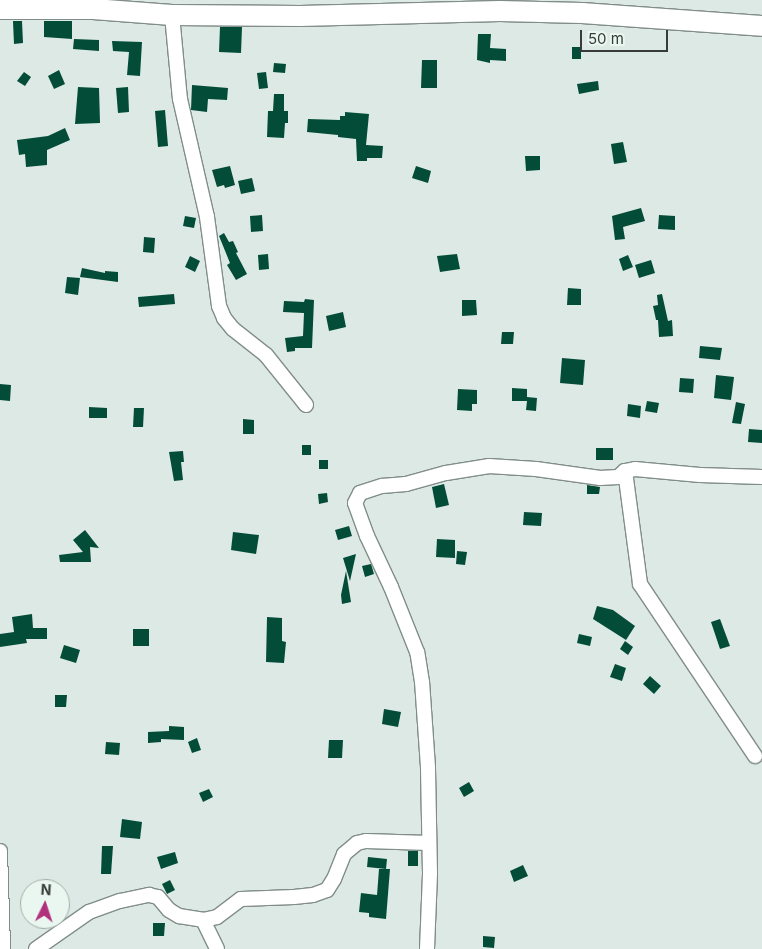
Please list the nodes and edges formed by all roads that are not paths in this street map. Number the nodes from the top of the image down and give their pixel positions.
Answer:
1 (583, 7) edge
2 (0, 9) edge
3 (172, 15) junction
4 (762, 26) edge
5 (306, 405) dead end
6 (625, 471) junction
7 (762, 477) edge
8 (755, 756) dead end
9 (429, 843) junction
10 (0, 851) edge
11 (203, 920) junction
12 (3, 949) edge
13 (36, 949) edge
14 (217, 949) edge
15 (427, 949) edge

1 - 3 main road
1 - 4 main road
2 - 3 main road
3 - 5 street
6 - 7 street
6 - 8 street
6 - 9 street
9 - 11 street
9 - 15 street
10 - 12 street
11 - 13 street
11 - 14 street

